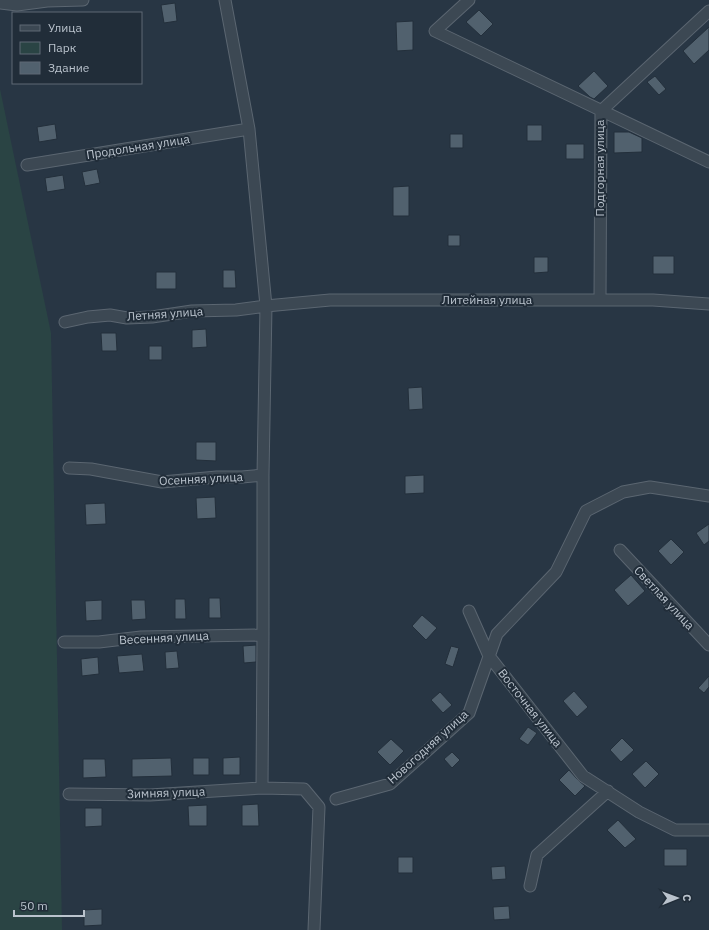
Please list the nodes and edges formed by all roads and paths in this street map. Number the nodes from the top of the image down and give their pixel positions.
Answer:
1 (83, 0) edge
2 (225, 0) edge
3 (469, 0) edge
4 (0, 3) edge
5 (709, 11) edge
6 (601, 111) junction
7 (250, 129) junction
8 (709, 162) edge
9 (26, 164) dead end
10 (600, 300) junction
11 (709, 304) edge
12 (266, 306) junction
13 (65, 322) dead end
14 (69, 468) dead end
15 (263, 475) junction
16 (709, 496) edge
17 (620, 550) dead end
18 (469, 611) dead end
19 (263, 635) junction
20 (64, 642) dead end
21 (709, 645) edge
22 (489, 656) junction
23 (262, 788) junction
24 (608, 791) junction
25 (70, 794) dead end
26 (336, 799) dead end
27 (709, 830) edge
28 (530, 886) dead end
29 (314, 930) edge

1 - 4 street
2 - 7 street
3 - 6 street
5 - 6 street, Подгорная улица
6 - 8 street
6 - 10 street, Подгорная улица
7 - 9 street, Продольная улица
7 - 12 street
10 - 11 street, Литейная улица
10 - 12 street, Литейная улица
12 - 13 street, Летняя улица
12 - 15 street
14 - 15 street, Осенняя улица
15 - 19 street
16 - 22 street, Новогодняя улица
17 - 21 street, Светлая улица
18 - 22 street, Восточная улица
19 - 20 street, Весенняя улица
19 - 23 street
22 - 24 street, Восточная улица
22 - 26 street, Новогодняя улица
23 - 25 street, Зимняя улица
23 - 29 street, Зимняя улица
24 - 27 street, Восточная улица
24 - 28 street

